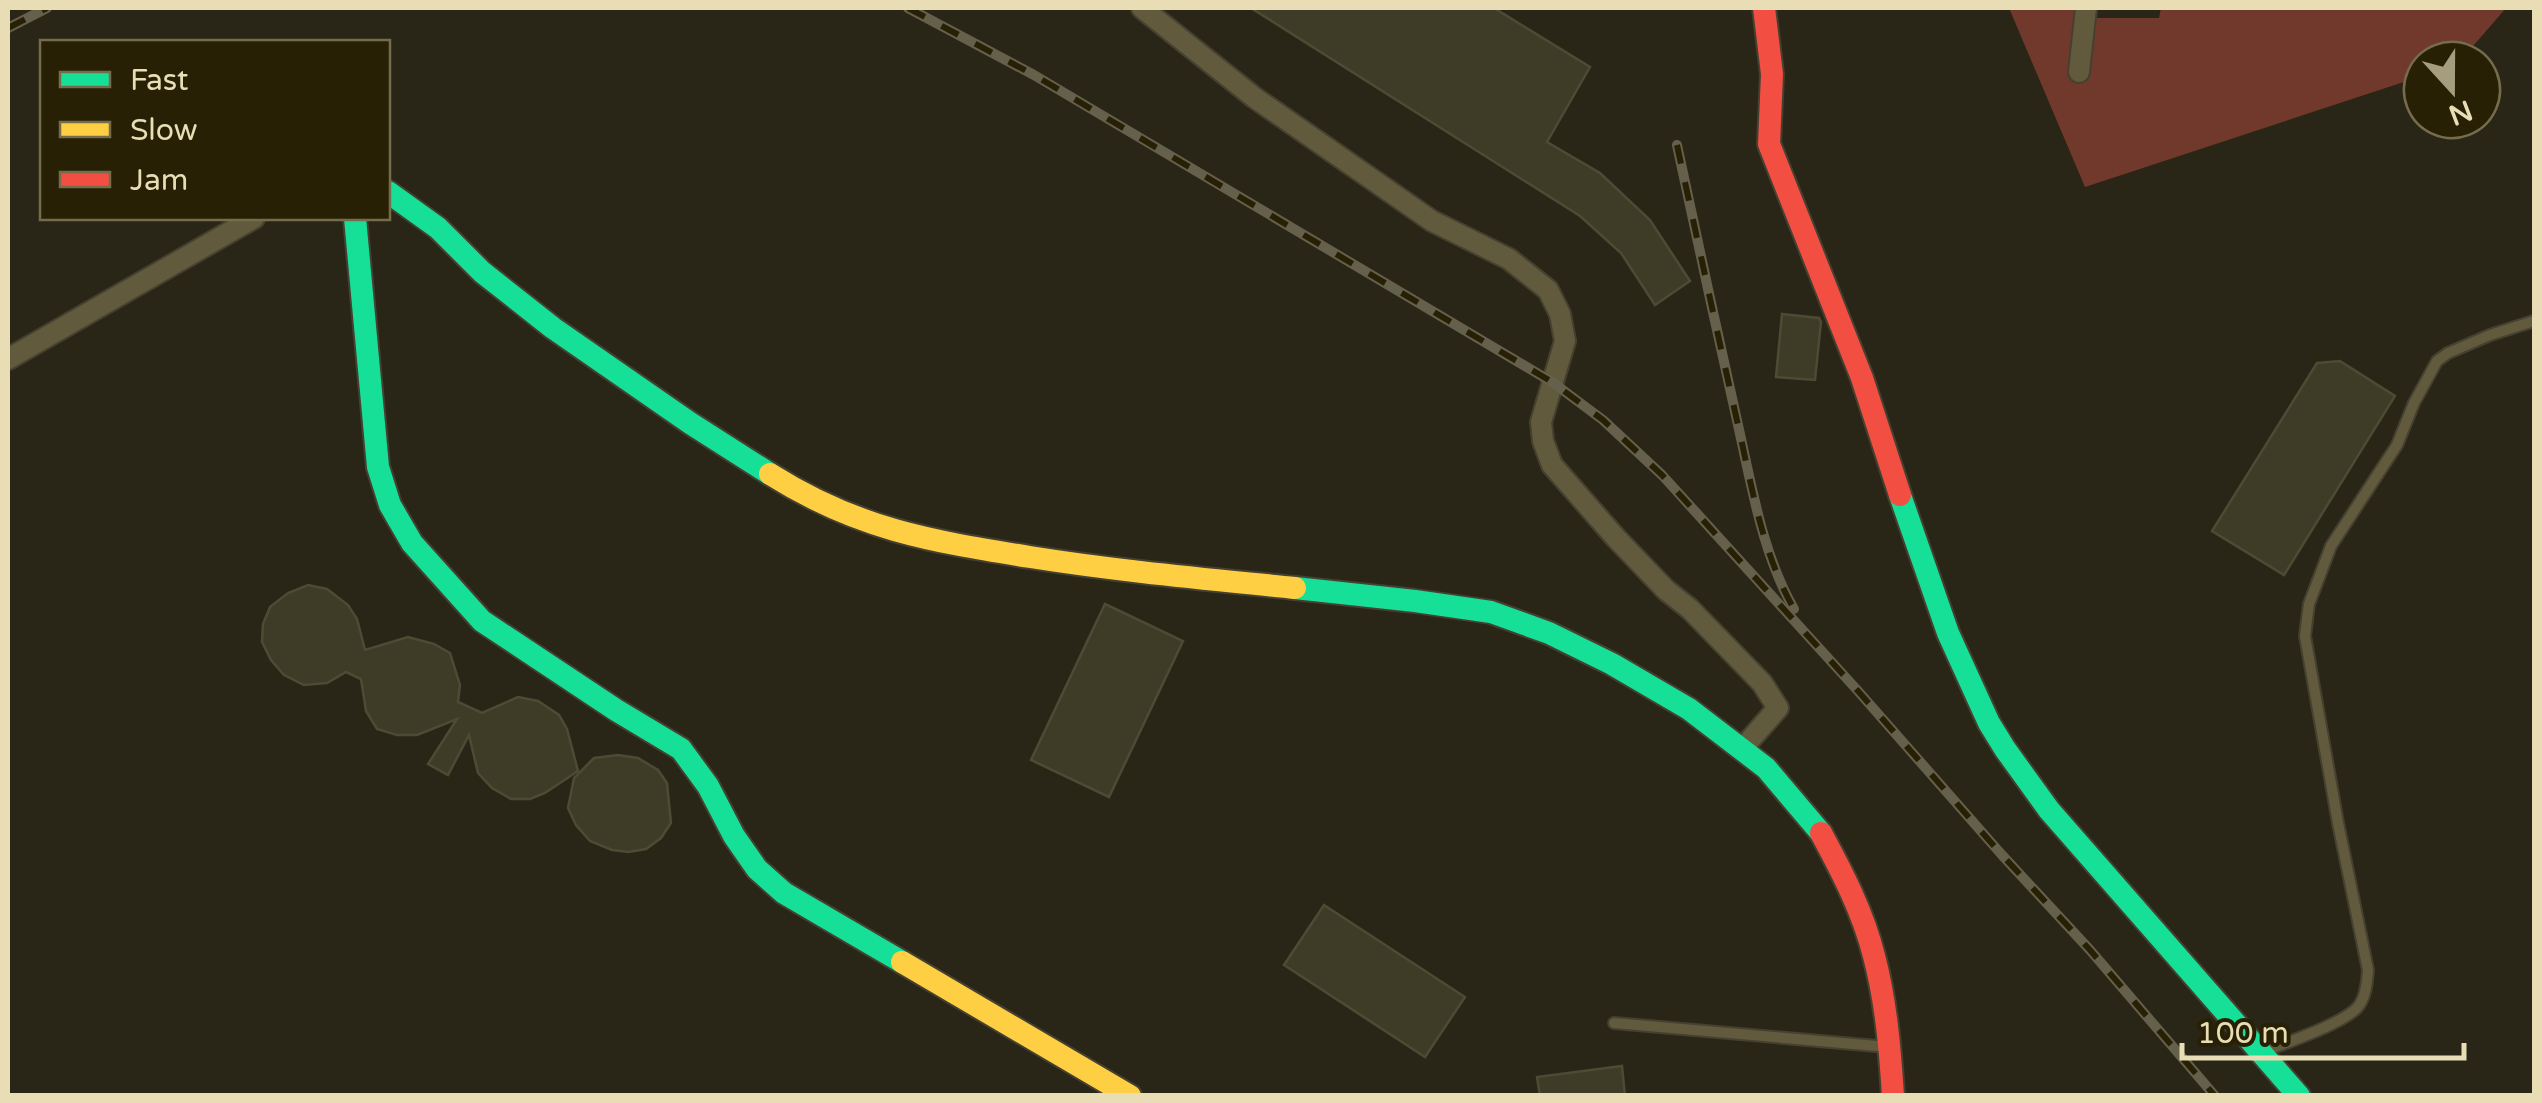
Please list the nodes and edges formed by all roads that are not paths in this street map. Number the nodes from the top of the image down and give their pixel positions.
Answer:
1 (1142, 8) edge
2 (1764, 8) edge
3 (2086, 8) edge
4 (2078, 72) dead end
5 (390, 193) edge
6 (251, 220) edge
7 (354, 220) edge
8 (2534, 321) edge
9 (8, 359) edge
10 (1742, 749) junction
11 (1614, 1023) dead end
12 (1889, 1047) junction
13 (2262, 1052) junction
14 (1130, 1096) edge
15 (1894, 1096) edge
16 (2299, 1096) edge

1 - 10 street
2 - 13 street
3 - 4 street
5 - 10 street
6 - 9 street
7 - 14 street
8 - 13 lane
10 - 12 street
11 - 12 lane
12 - 15 street
13 - 16 street

